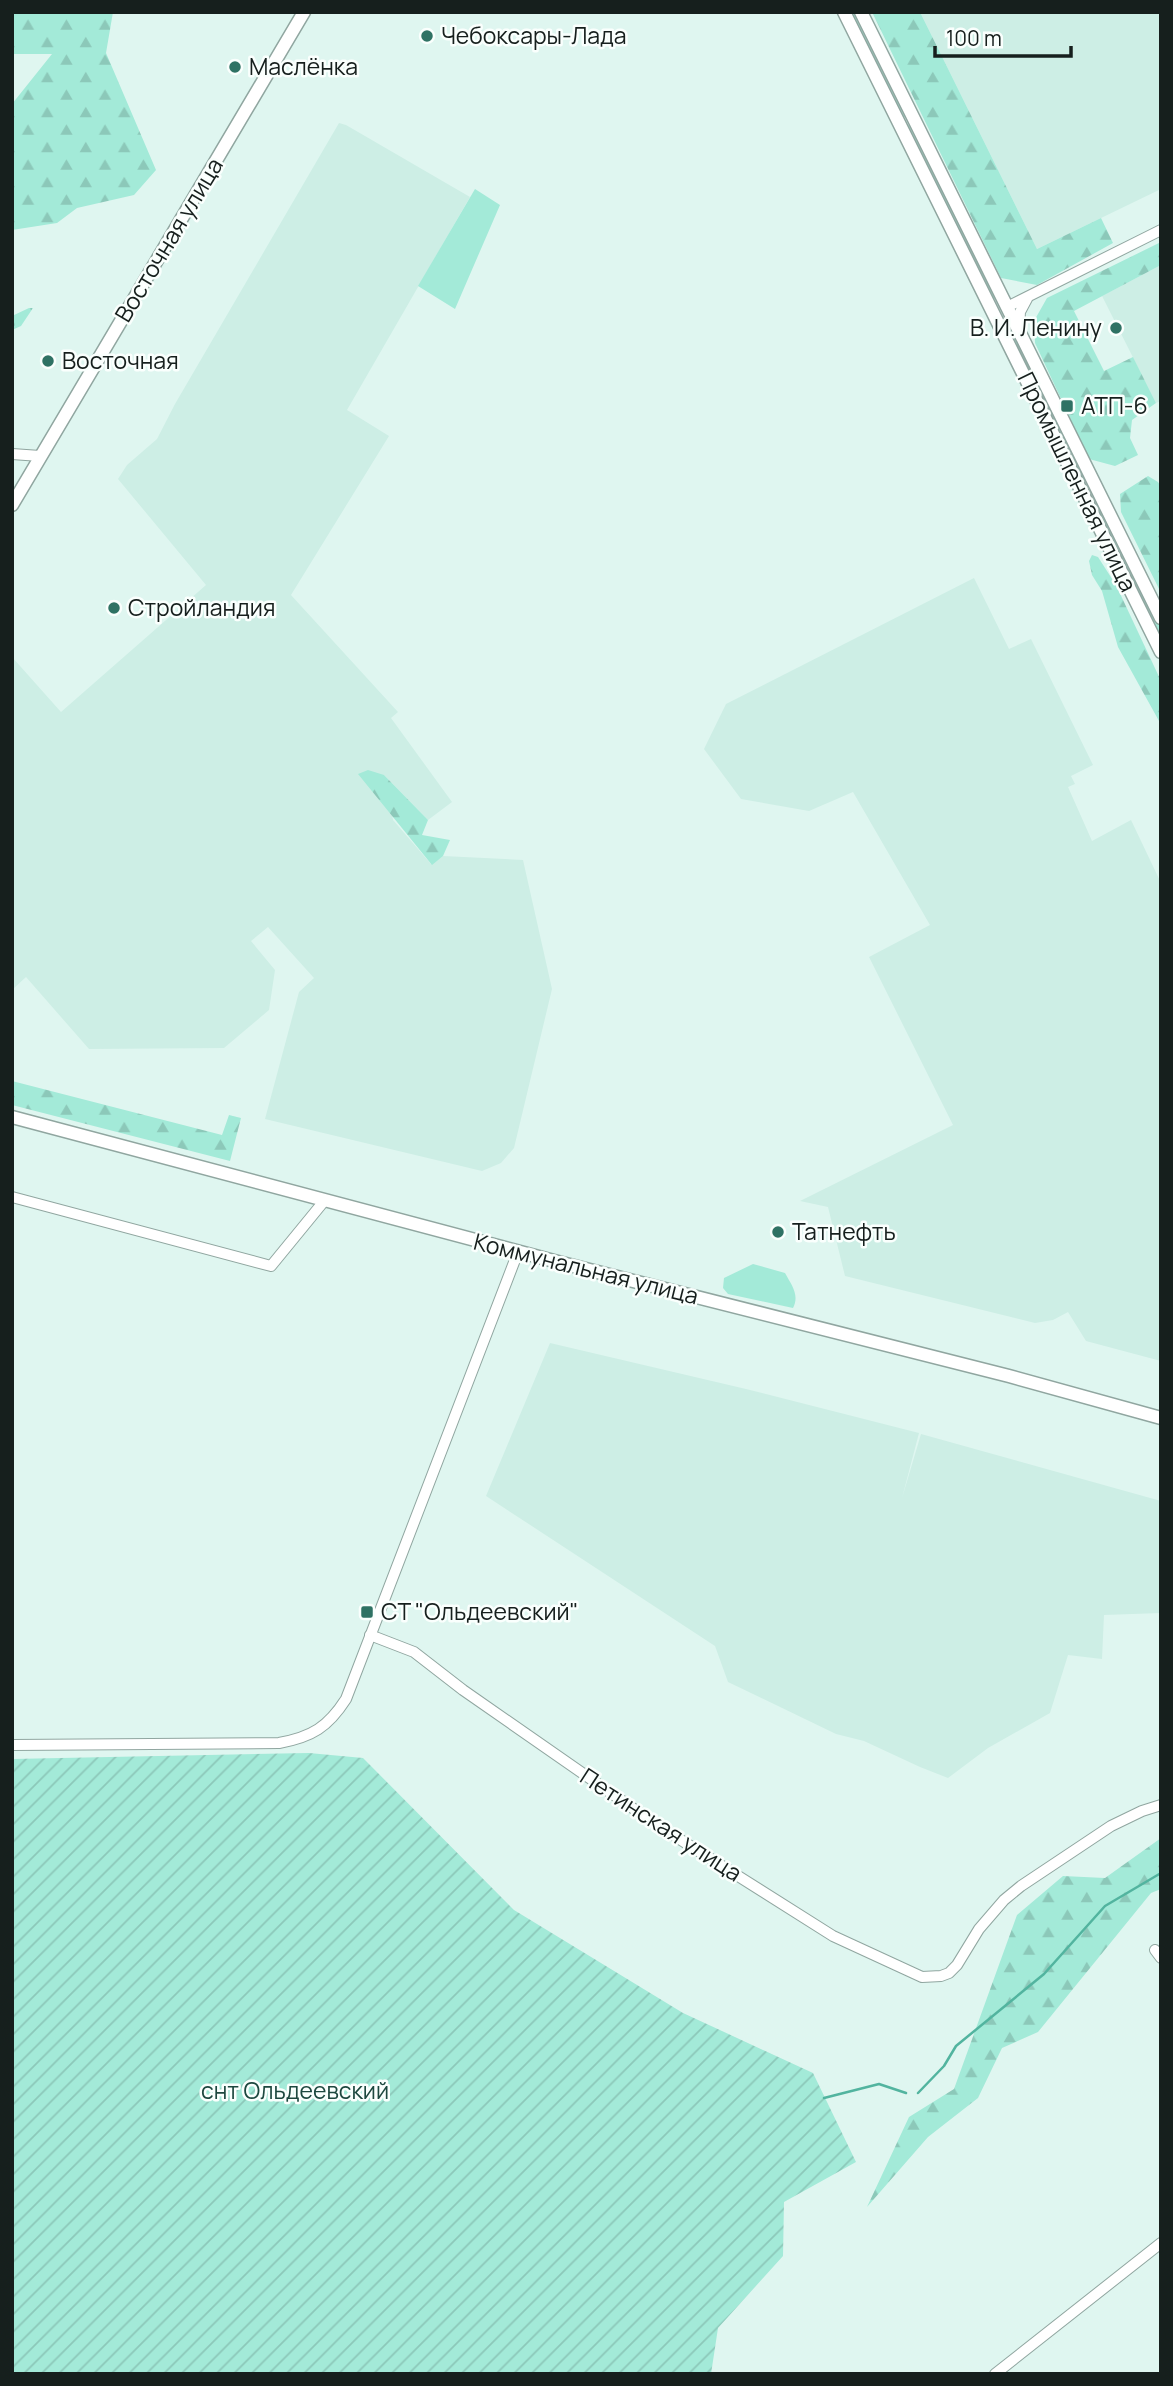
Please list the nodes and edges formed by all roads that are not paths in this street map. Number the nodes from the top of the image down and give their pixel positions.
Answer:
1 (304, 12) edge
2 (844, 12) edge
3 (861, 12) edge
4 (914, 119) junction
5 (900, 126) junction
6 (1161, 230) edge
7 (1028, 296) junction
8 (1007, 307) junction
9 (994, 314) junction
10 (1020, 335) junction
11 (12, 454) edge
12 (40, 456) junction
13 (1098, 491) junction
14 (1084, 497) junction
15 (12, 505) edge
16 (1161, 618) edge
17 (1161, 652) edge
18 (12, 1117) edge
19 (12, 1197) edge
20 (325, 1200) junction
21 (519, 1252) junction
22 (1161, 1418) edge
23 (370, 1635) junction
24 (12, 1745) edge
25 (1161, 1805) edge
26 (1161, 2243) edge
27 (995, 2374) edge

1 - 12 main road, Восточная улица
2 - 5 main road, Промышленная улица
3 - 4 main road, Промышленная улица
4 - 5 main road
4 - 8 main road, Промышленная улица
5 - 9 main road, Промышленная улица
6 - 7 street
7 - 8 street
7 - 10 street
8 - 9 main road
8 - 10 main road, Промышленная улица
9 - 14 main road, Промышленная улица
10 - 13 main road, Промышленная улица
11 - 12 street
12 - 15 main road, Восточная улица
13 - 14 main road
13 - 16 main road, Промышленная улица
14 - 17 main road, Промышленная улица
18 - 20 main road, Коммунальная улица
19 - 20 street
20 - 21 main road, Коммунальная улица
21 - 22 main road, Коммунальная улица
21 - 23 street
23 - 24 street
23 - 25 street, Петинская улица
26 - 27 street

